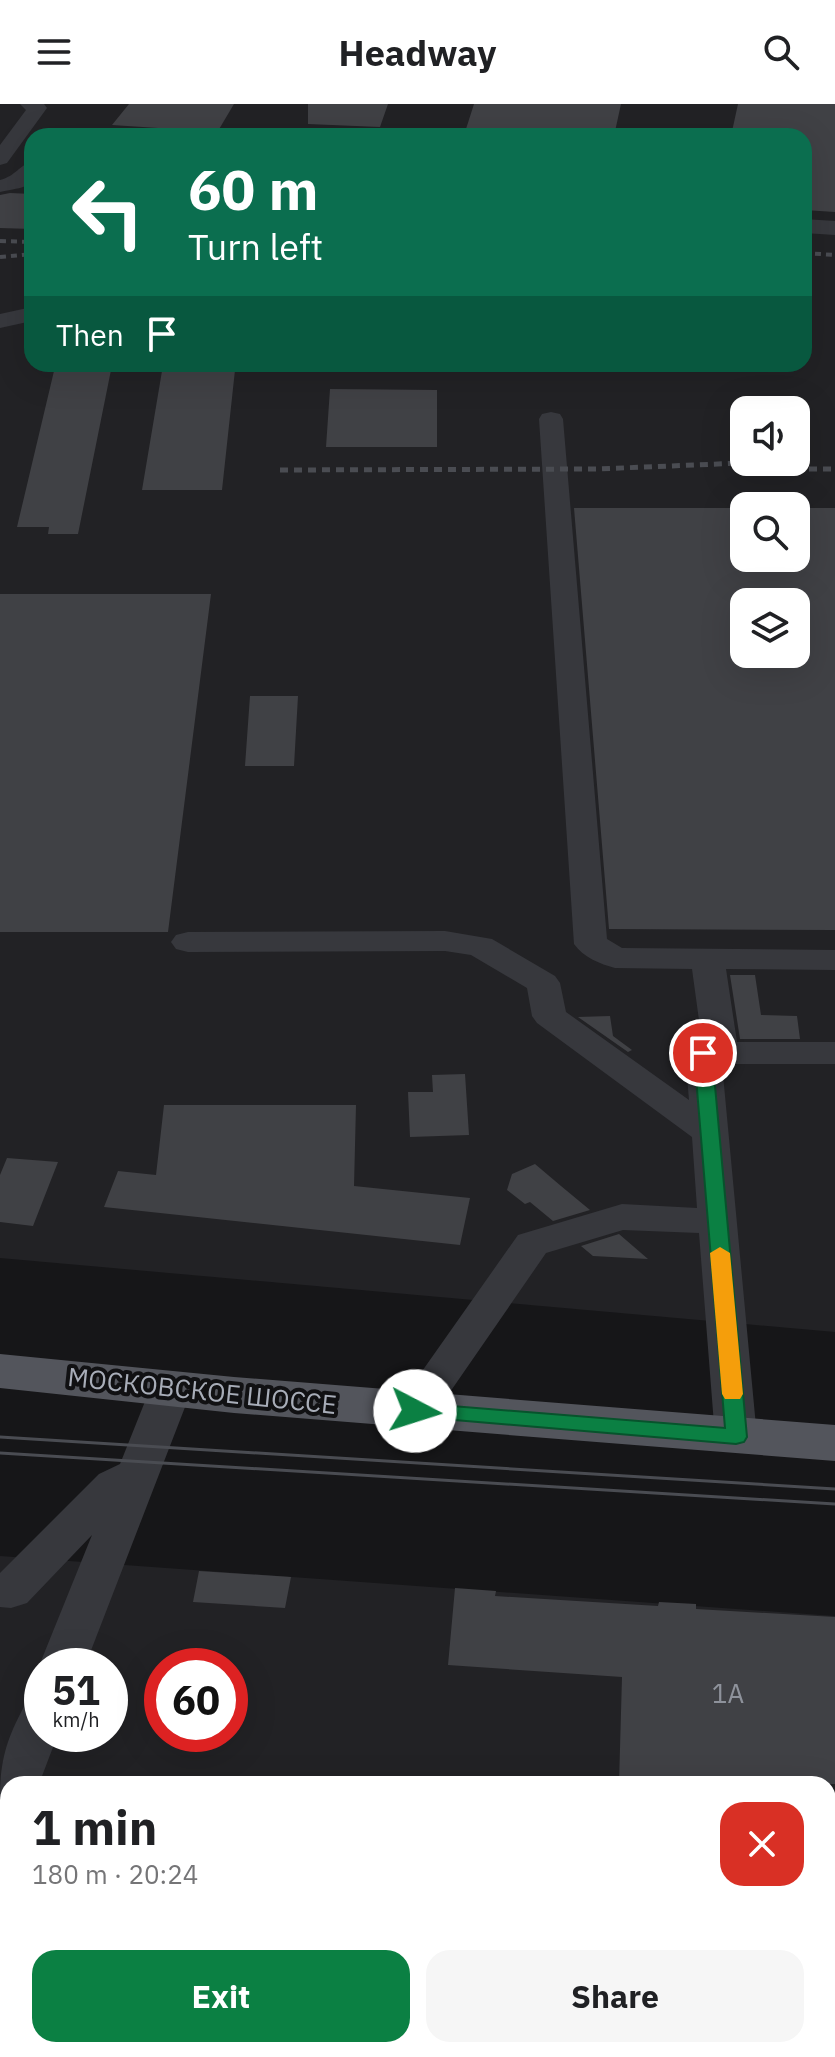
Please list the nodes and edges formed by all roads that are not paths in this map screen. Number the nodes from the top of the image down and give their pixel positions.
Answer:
1 (30, 104) edge
2 (0, 159) edge
3 (24, 177) edge
4 (0, 186) edge
5 (24, 318) edge
6 (24, 325) edge
7 (2, 328) edge
8 (551, 419) dead end
9 (188, 942) dead end
10 (708, 960) junction
11 (835, 960) edge
12 (721, 1053) junction
13 (835, 1053) edge
14 (710, 1133) junction
15 (717, 1221) junction
16 (0, 1371) edge
17 (171, 1389) junction
18 (415, 1411) junction
19 (736, 1437) junction
20 (835, 1443) edge
21 (139, 1473) junction
22 (0, 1590) edge
23 (69, 1648) edge
24 (28, 1752) edge
25 (18, 1776) edge

1 - 2 lane
3 - 4 lane
5 - 7 lane
6 - 7 lane
8 - 10 lane
9 - 14 lane
10 - 11 lane
10 - 12 lane
12 - 13 lane
12 - 14 lane
14 - 15 lane
15 - 18 lane
15 - 19 lane
16 - 17 main road, МОСКОВСКОЕ ШОССЕ
17 - 18 main road, МОСКОВСКОЕ ШОССЕ
17 - 21 lane
18 - 19 main road, МОСКОВСКОЕ ШОССЕ
19 - 20 main road, МОСКОВСКОЕ ШОССЕ
21 - 22 lane
21 - 23 lane
24 - 25 lane

